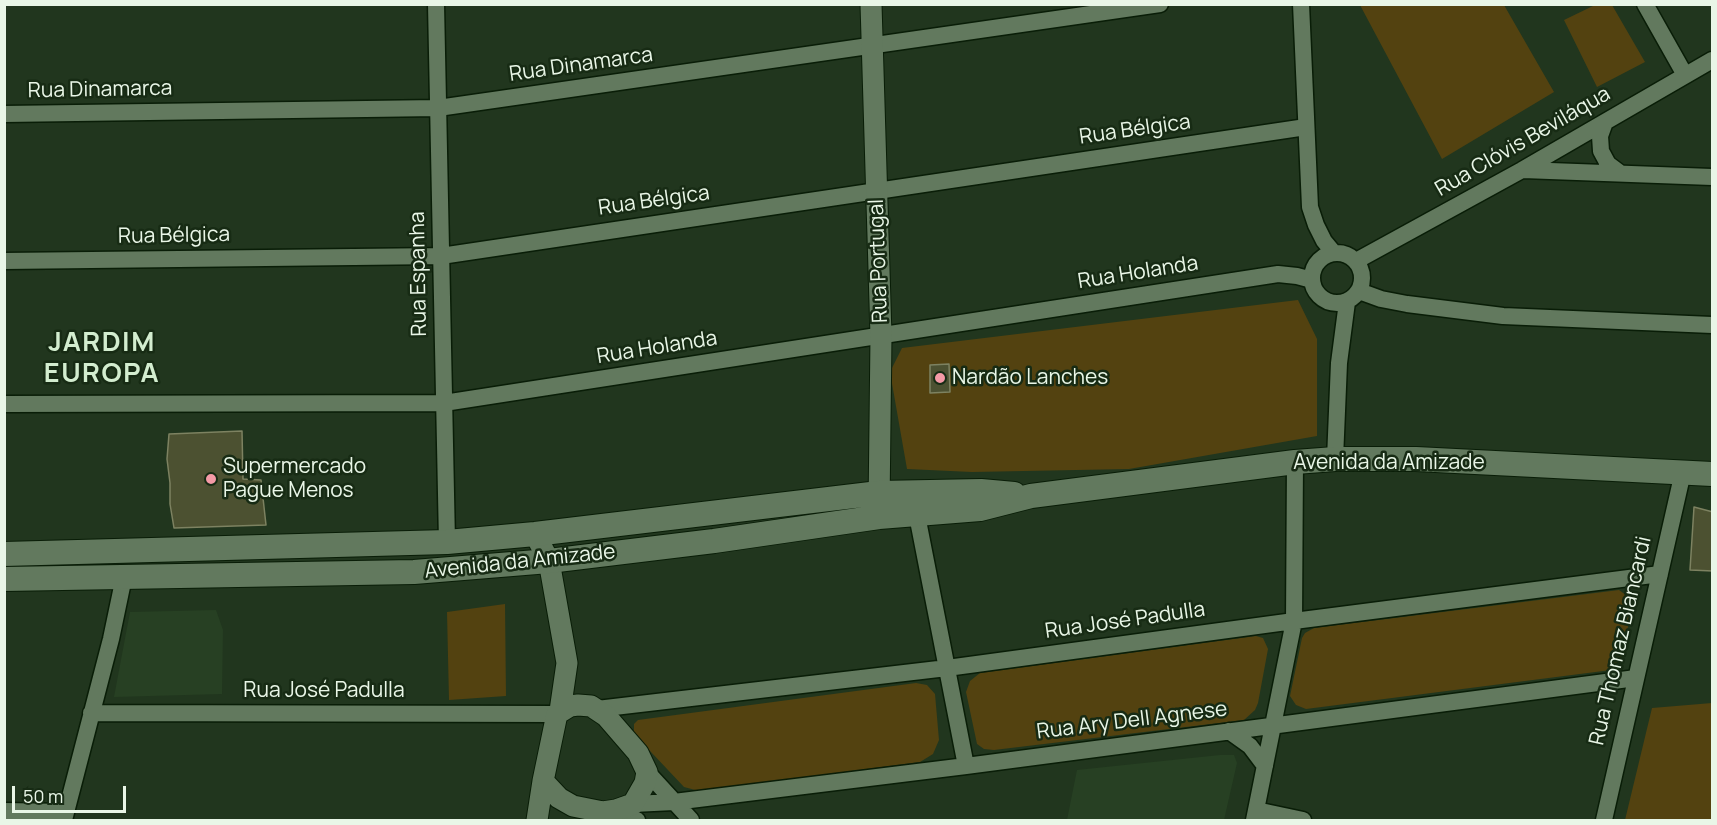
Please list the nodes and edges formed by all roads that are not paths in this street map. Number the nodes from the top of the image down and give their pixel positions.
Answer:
1 (436, 4) edge
2 (872, 4) edge
3 (1160, 4) edge
4 (1301, 4) edge
5 (1645, 4) edge
6 (872, 47) junction
7 (1713, 60) edge
8 (1686, 75) junction
9 (438, 108) junction
10 (4, 114) edge
11 (1605, 122) junction
12 (1306, 127) junction
13 (1522, 170) junction
14 (1620, 173) junction
15 (1713, 177) edge
16 (878, 190) junction
17 (1334, 253) junction
18 (441, 256) junction
19 (4, 261) edge
20 (1356, 261) junction
21 (1312, 280) junction
22 (1353, 296) junction
23 (1713, 326) edge
24 (882, 336) junction
25 (444, 403) junction
26 (4, 404) edge
27 (1335, 459) junction
28 (1295, 462) junction
29 (1683, 472) junction
30 (1713, 474) edge
31 (879, 493) junction
32 (915, 503) junction
33 (879, 517) junction
34 (535, 534) junction
35 (447, 542) junction
36 (4, 554) edge
37 (549, 561) junction
38 (414, 572) junction
39 (1660, 574) junction
40 (124, 577) junction
41 (4, 579) edge
42 (1294, 621) junction
43 (567, 663) junction
44 (947, 668) junction
45 (1636, 678) junction
46 (594, 707) junction
47 (559, 712) junction
48 (91, 713) junction
49 (1274, 725) junction
50 (1229, 731) junction
51 (966, 766) junction
52 (1265, 766) junction
53 (647, 772) junction
54 (543, 781) junction
55 (674, 802) junction
56 (573, 806) junction
57 (4, 811) edge
58 (635, 812) edge
59 (1255, 815) edge
60 (65, 816) edge
61 (537, 820) edge
62 (546, 820) edge
63 (691, 820) edge
64 (1303, 820) edge
65 (1604, 820) edge

1 - 9 street, Rua Espanha
2 - 6 street, Rua Portugal
3 - 6 street, Rua Dinamarca
4 - 12 street
5 - 8 street
6 - 9 street, Rua Dinamarca
6 - 16 street, Rua Portugal
7 - 8 street, Rua Clóvis Beviláqua
8 - 11 street, Rua Clóvis Beviláqua
9 - 10 street, Rua Dinamarca
9 - 18 street, Rua Espanha
11 - 13 street, Rua Clóvis Beviláqua
11 - 14 street
12 - 16 street, Rua Bélgica
12 - 17 street
13 - 14 street
13 - 20 street, Rua Clóvis Beviláqua
14 - 15 street
16 - 18 street, Rua Bélgica
16 - 24 street, Rua Portugal
17 - 20 street
17 - 21 street
18 - 19 street, Rua Bélgica
18 - 25 street, Rua Espanha
20 - 22 street
21 - 22 street
21 - 24 street, Rua Holanda
22 - 23 street
22 - 27 street
24 - 25 street, Rua Holanda
24 - 31 street, Rua Portugal
25 - 26 street, Rua Holanda
25 - 35 street, Rua Espanha
27 - 28 main road, Avenida da Amizade
27 - 29 main road, Avenida da Amizade
28 - 32 main road, Avenida da Amizade
28 - 42 street
29 - 30 main road, Avenida da Amizade
29 - 39 street, Rua Thomaz Biancardi
31 - 32 main road, Avenida da Amizade
31 - 33 street, Rua Portugal
31 - 34 main road, Avenida da Amizade
32 - 33 main road, Avenida da Amizade
32 - 44 street
33 - 37 main road, Avenida da Amizade
34 - 35 main road, Avenida da Amizade
34 - 37 street
35 - 36 main road, Avenida da Amizade
35 - 38 main road
37 - 38 main road, Avenida da Amizade
37 - 43 street
38 - 40 main road, Avenida da Amizade
39 - 42 street, Rua José Padulla
39 - 45 street, Rua Thomaz Biancardi
40 - 41 main road, Avenida da Amizade
40 - 48 street
42 - 44 street, Rua José Padulla
42 - 49 street
43 - 46 street
43 - 47 street
44 - 46 street, Rua José Padulla
44 - 51 street
45 - 49 street, Rua Ary Dell Agnese
45 - 65 street, Rua Thomaz Biancardi
46 - 47 street
46 - 53 street
47 - 48 street, Rua José Padulla
47 - 54 street
48 - 60 street
49 - 50 street, Rua Ary Dell Agnese
49 - 52 street
50 - 51 street, Rua Ary Dell Agnese
50 - 52 street
51 - 55 street, Rua Ary Dell Agnese
52 - 59 street
53 - 55 street
53 - 58 street
54 - 56 street
54 - 61 street
55 - 58 street, Rua Ary Dell Agnese
55 - 63 street
56 - 58 street
56 - 62 street
57 - 60 street
59 - 64 street

